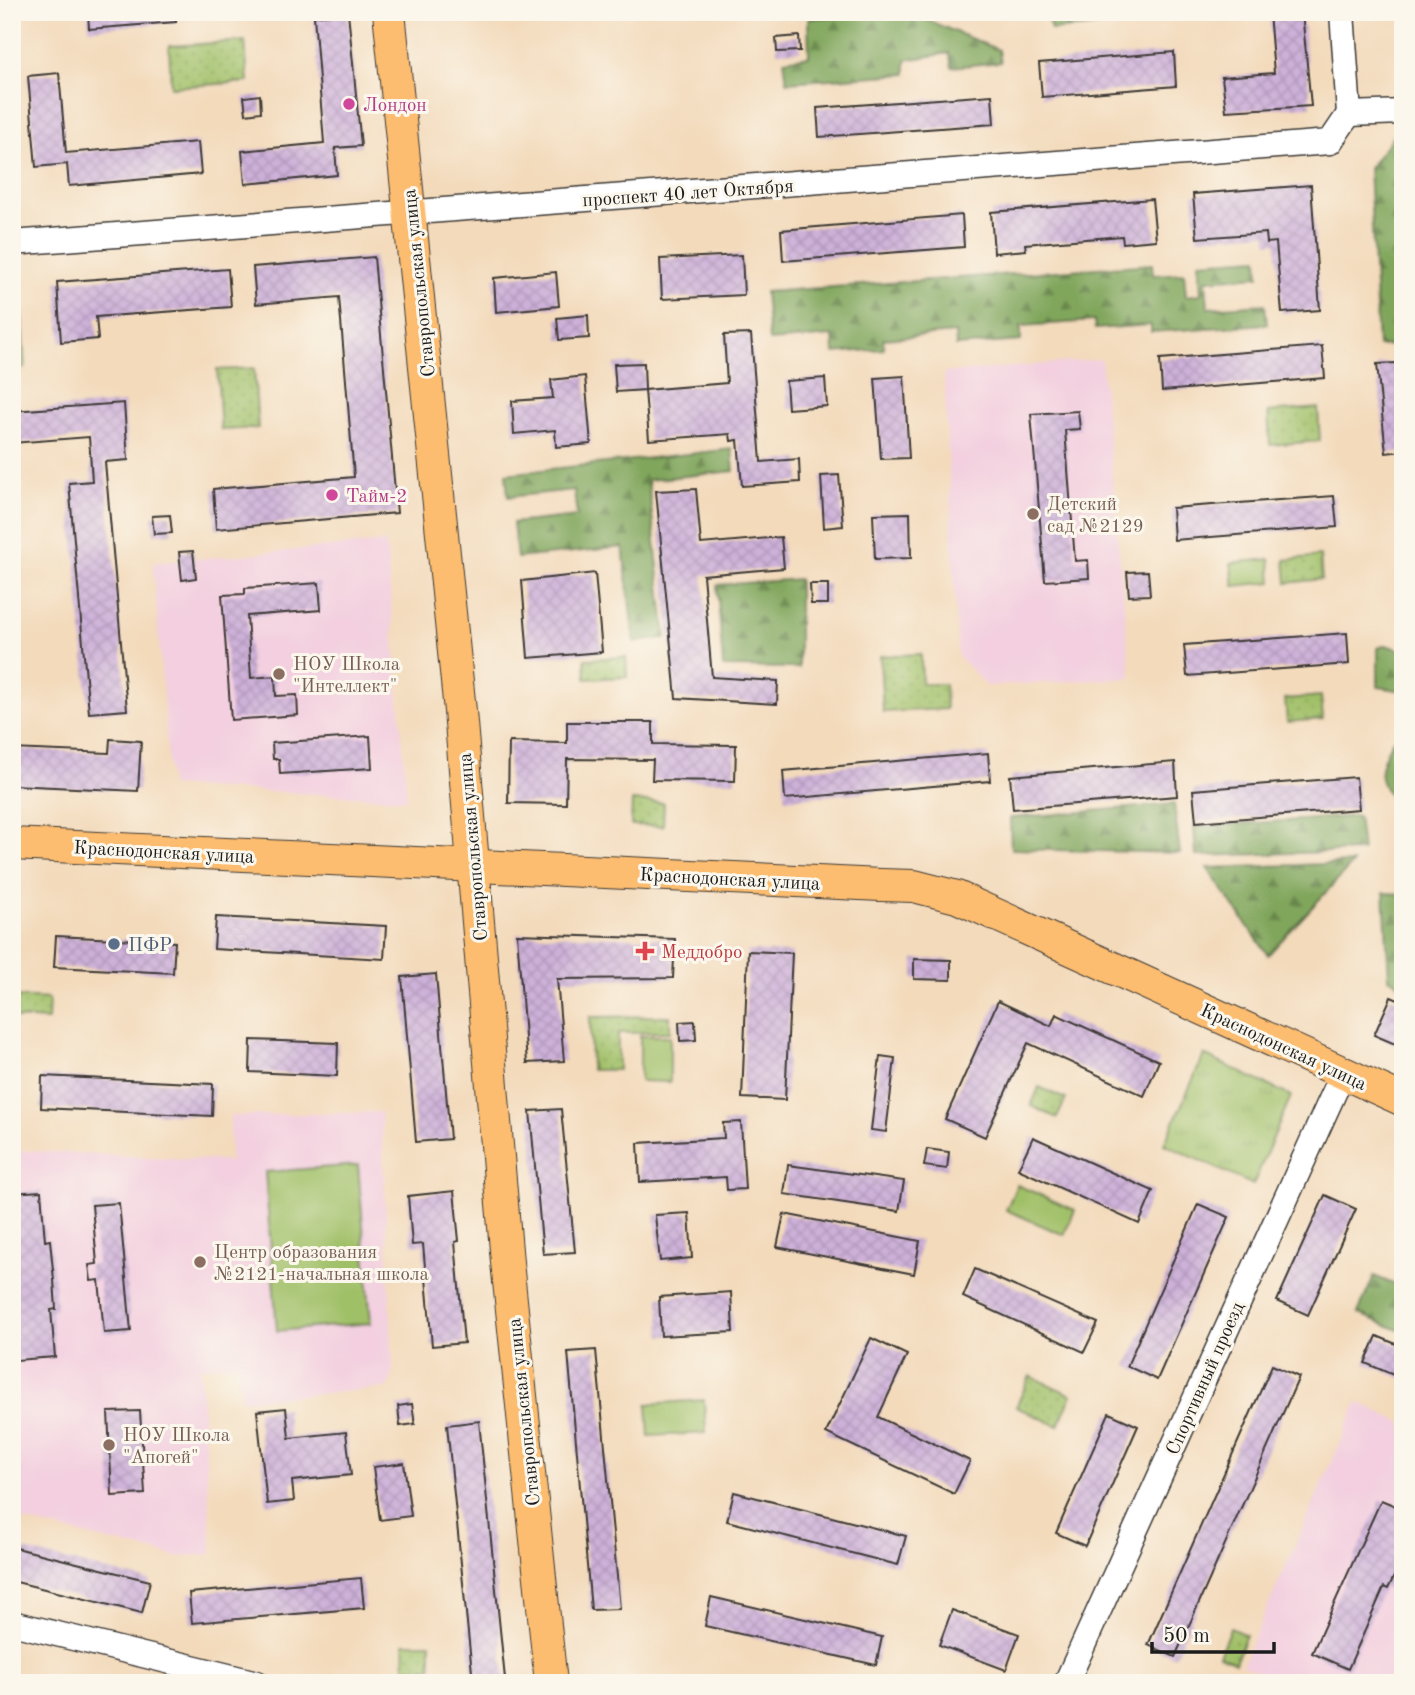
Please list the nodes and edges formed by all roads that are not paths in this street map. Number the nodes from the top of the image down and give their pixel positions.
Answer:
1 (389, 12) edge
2 (1342, 12) edge
3 (1403, 112) edge
4 (1349, 114) junction
5 (411, 213) junction
6 (12, 243) edge
7 (12, 844) edge
8 (474, 866) junction
9 (1343, 1073) junction
10 (1403, 1100) edge
11 (12, 1623) edge
12 (257, 1683) edge
13 (551, 1683) edge
14 (1066, 1683) edge

1 - 5 main road, Ставропольская улица
2 - 4 street
3 - 4 street
4 - 5 street, проспект 40 лет Октября
5 - 6 street, проспект 40 лет Октября
5 - 8 main road, Ставропольская улица
7 - 8 main road, Краснодонская улица
8 - 9 main road, Краснодонская улица
8 - 13 main road, Ставропольская улица
9 - 10 main road, Краснодонская улица
9 - 14 street, Спортивный проезд
11 - 12 street

